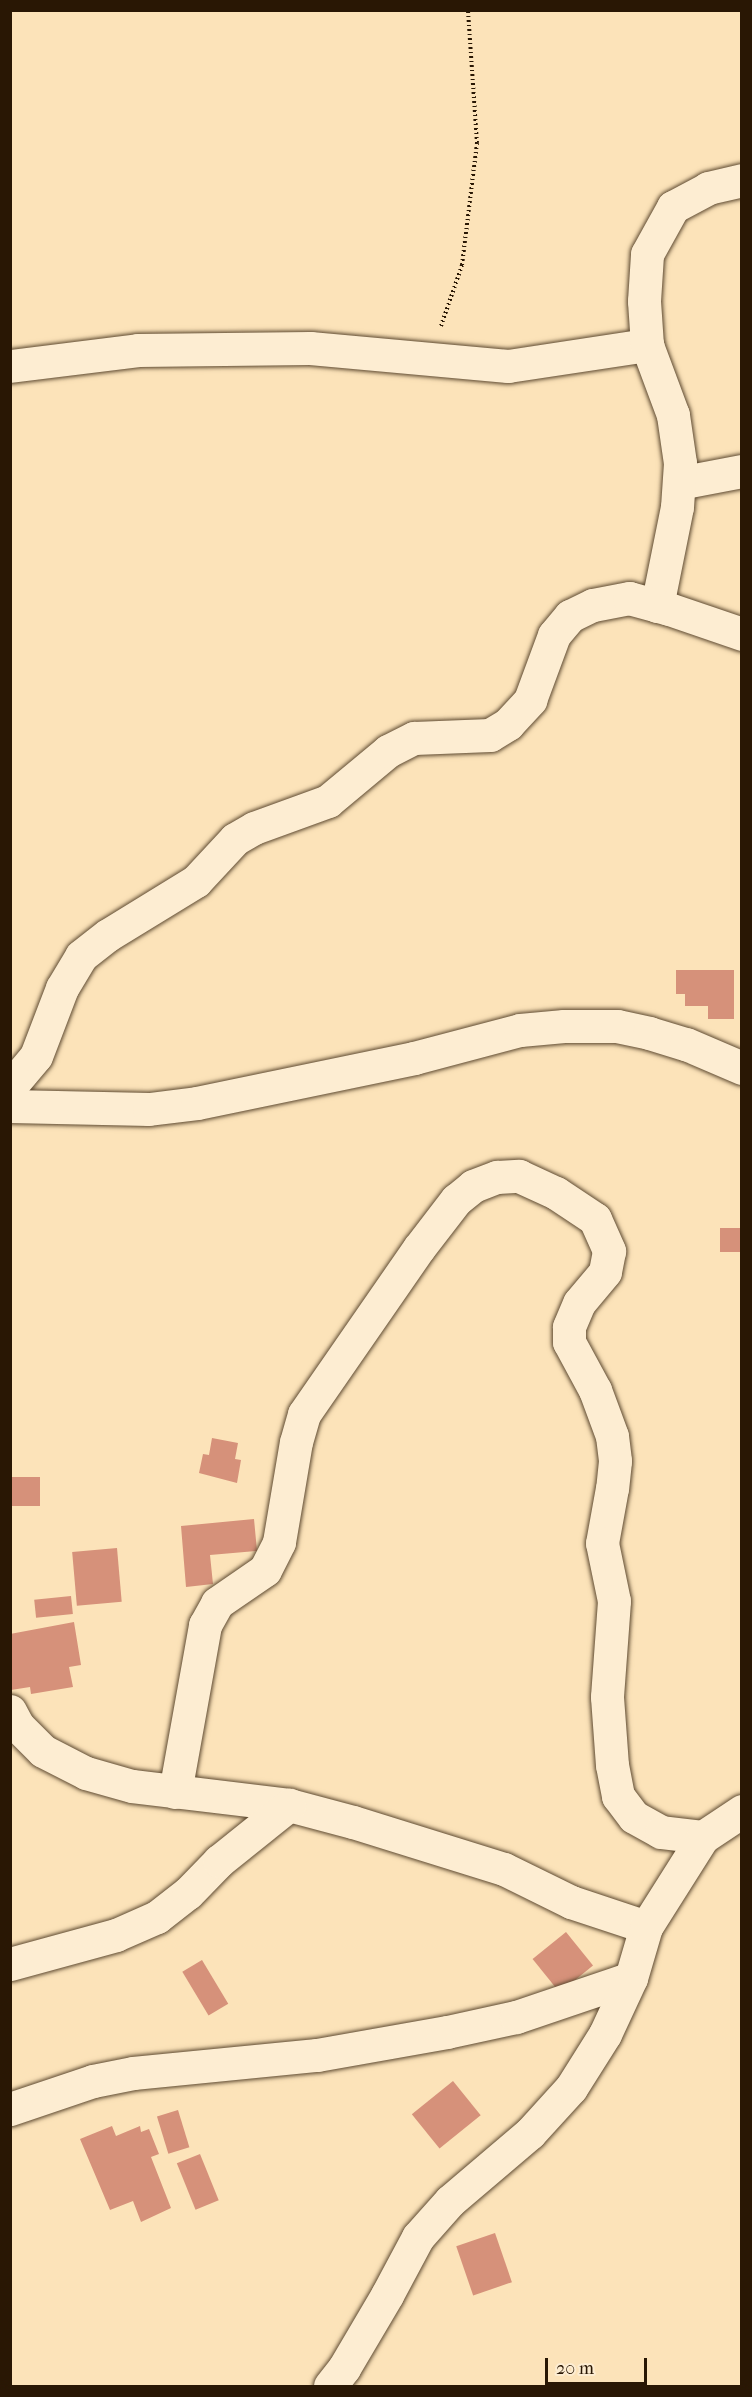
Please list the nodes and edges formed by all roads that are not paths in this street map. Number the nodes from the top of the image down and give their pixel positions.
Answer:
1 (741, 180) edge
2 (647, 345) junction
3 (10, 366) edge
4 (741, 471) edge
5 (679, 483) junction
6 (657, 606) junction
7 (741, 634) edge
8 (741, 1068) edge
9 (10, 1087) edge
10 (10, 1106) edge
11 (13, 1720) edge
12 (175, 1792) junction
13 (289, 1805) junction
14 (741, 1811) edge
15 (703, 1838) junction
16 (646, 1927) junction
17 (10, 1964) edge
18 (631, 1978) junction
19 (10, 2109) edge
20 (330, 2386) edge

1 - 2 street
2 - 3 street
2 - 5 street
4 - 5 street
5 - 6 street
6 - 7 street
6 - 9 street
8 - 10 street
11 - 12 street
12 - 13 street
12 - 15 street
13 - 16 street
13 - 17 street
14 - 15 street
15 - 16 street
16 - 18 street
18 - 19 street
18 - 20 street

